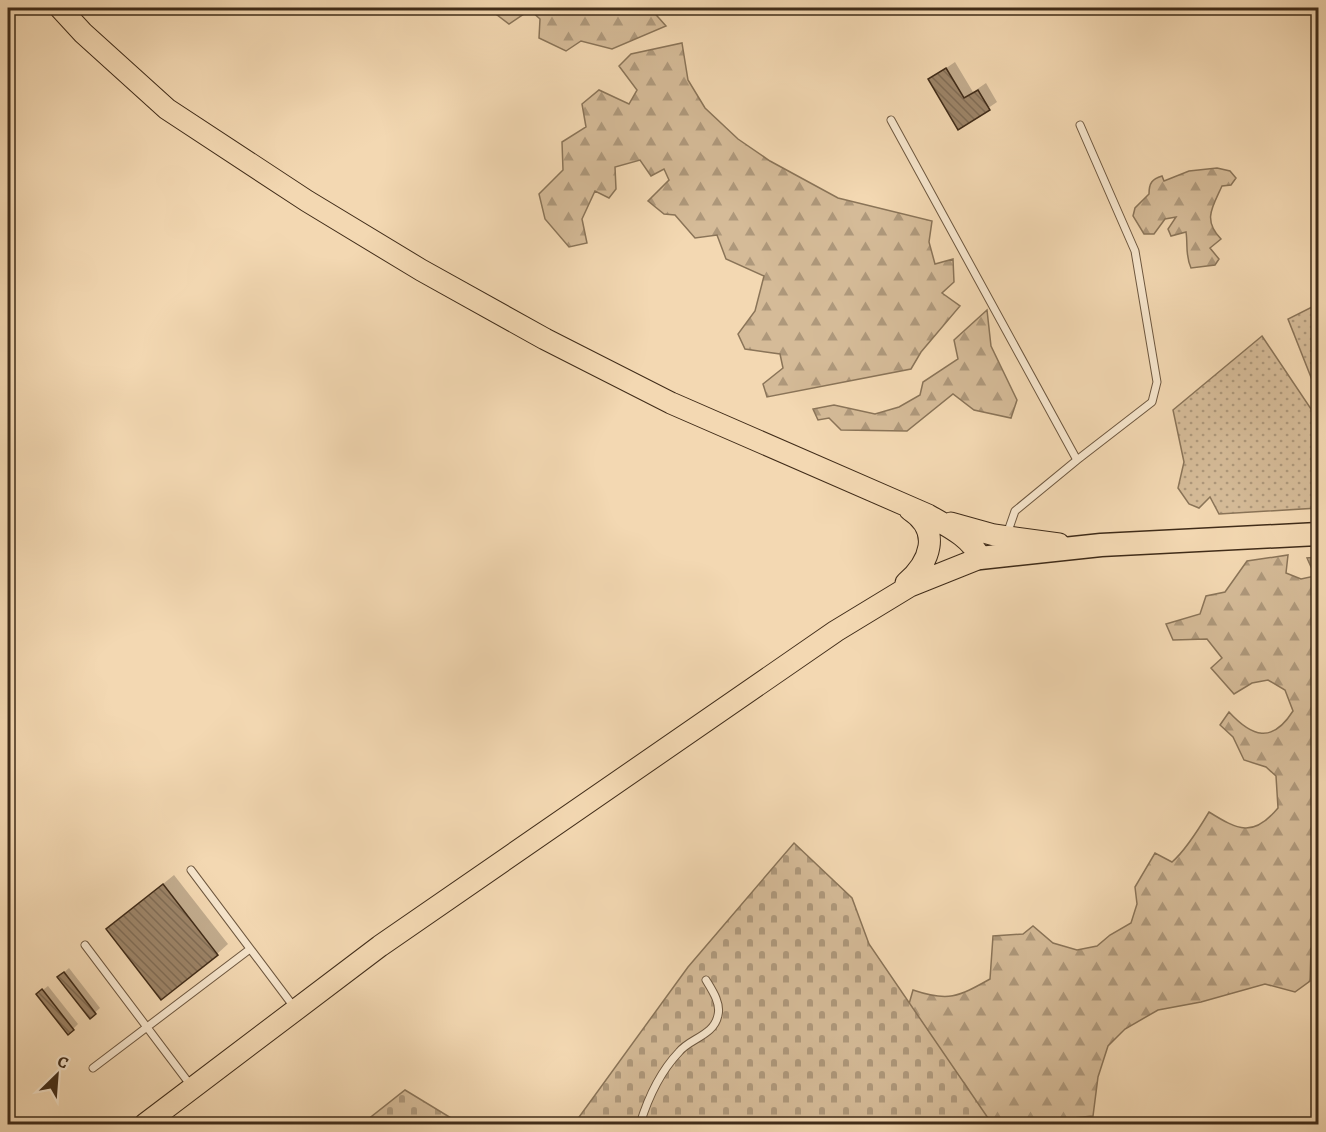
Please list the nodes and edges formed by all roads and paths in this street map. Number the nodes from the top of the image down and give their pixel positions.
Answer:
1 (60, 8) edge
2 (891, 120) dead end
3 (1080, 125) dead end
4 (1077, 460) junction
5 (886, 495) junction
6 (928, 515) junction
7 (1318, 534) edge
8 (1007, 536) junction
9 (1101, 545) junction
10 (980, 558) junction
11 (887, 598) junction
12 (191, 870) dead end
13 (85, 945) dead end
14 (250, 949) junction
15 (706, 981) dead end
16 (296, 1009) junction
17 (147, 1027) junction
18 (93, 1068) dead end
19 (193, 1088) junction
20 (145, 1125) edge
21 (640, 1125) edge

1 - 5 main road
2 - 4 lane
3 - 4 lane
4 - 8 lane
5 - 6 main road
5 - 11 main road
6 - 8 main road
6 - 10 main road
7 - 9 highway
8 - 9 main road
9 - 10 highway
10 - 11 main road
11 - 16 main road
12 - 14 lane
13 - 17 lane
14 - 16 lane
14 - 17 lane
15 - 21 lane
16 - 19 main road
17 - 18 lane
17 - 19 lane
19 - 20 main road

